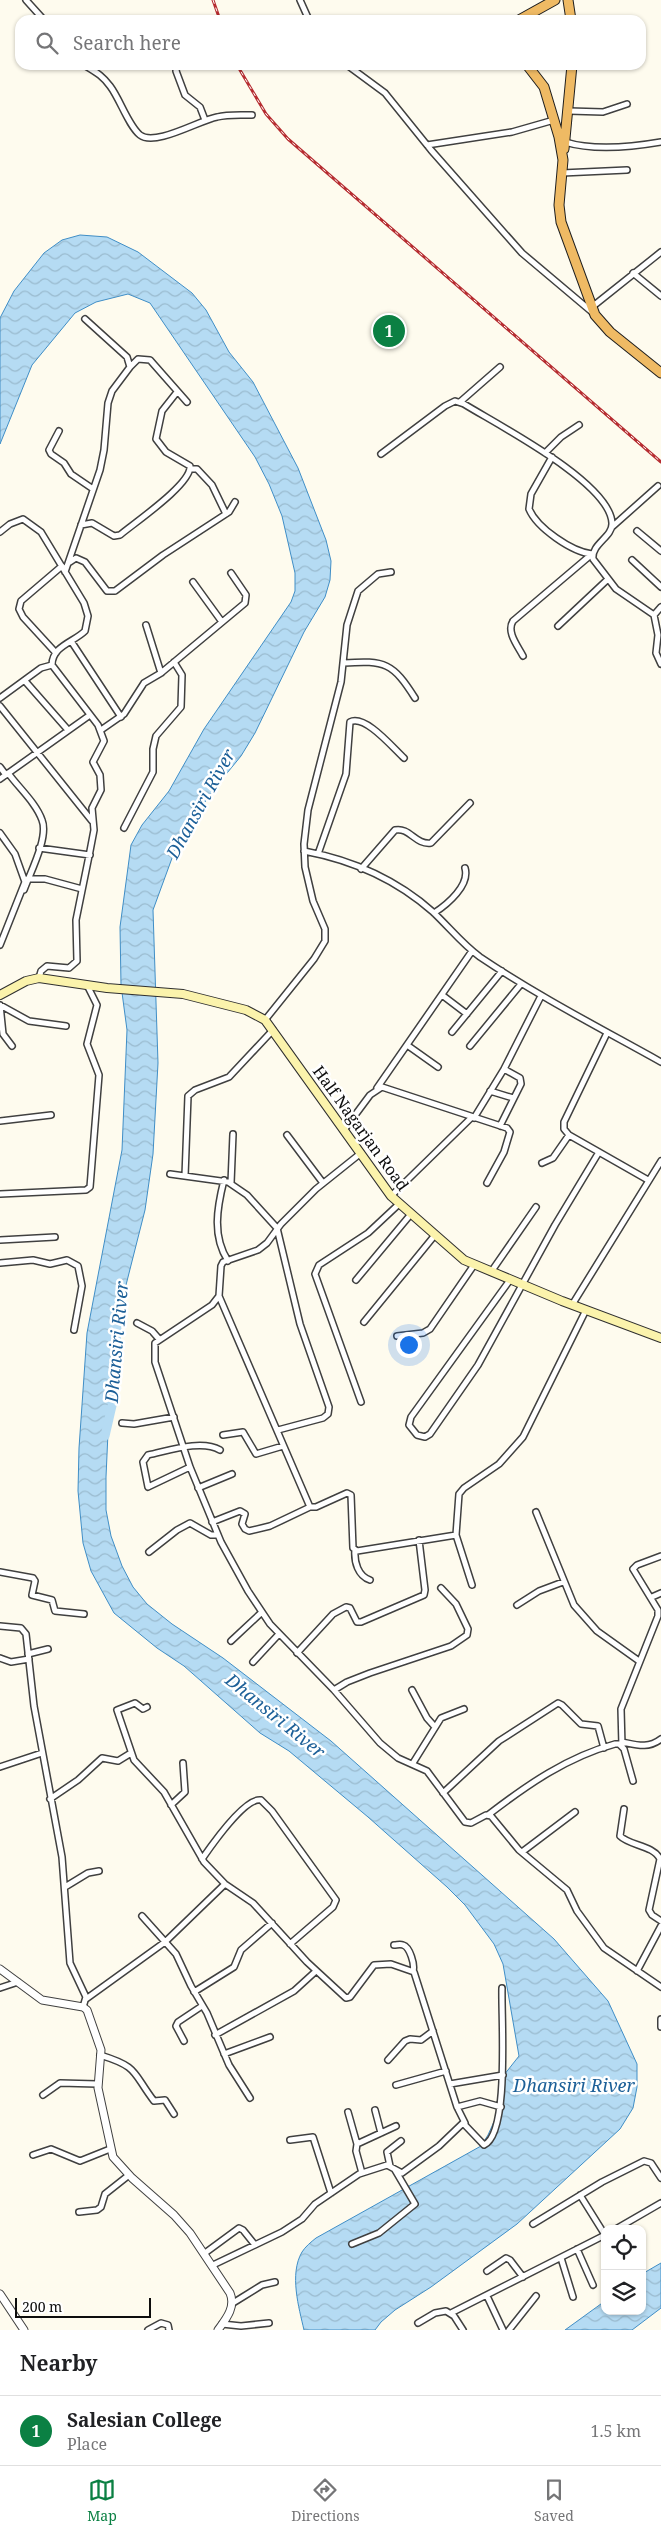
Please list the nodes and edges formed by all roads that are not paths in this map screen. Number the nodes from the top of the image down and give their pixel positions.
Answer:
1 (26, 0) edge
2 (300, 0) edge
3 (555, 0) edge
4 (568, 0) edge
5 (40, 15) edge
6 (307, 15) edge
7 (528, 15) edge
8 (570, 15) edge
9 (96, 70) edge
10 (176, 70) edge
11 (355, 70) edge
12 (530, 70) edge
13 (572, 70) edge
14 (628, 104) dead end
15 (569, 111) junction
16 (252, 115) dead end
17 (205, 120) junction
18 (554, 120) junction
19 (565, 142) junction
20 (661, 142) edge
21 (427, 145) junction
22 (563, 160) junction
23 (627, 170) dead end
24 (562, 173) junction
25 (661, 252) edge
26 (633, 274) junction
27 (661, 296) edge
28 (594, 311) junction
29 (85, 319) dead end
30 (130, 367) junction
31 (500, 367) dead end
32 (660, 371) edge
33 (177, 392) junction
34 (187, 402) dead end
35 (460, 402) junction
36 (579, 425) dead end
37 (59, 431) dead end
38 (545, 453) junction
39 (381, 454) dead end
40 (552, 457) junction
41 (191, 469) junction
42 (658, 486) dead end
43 (93, 489) junction
44 (236, 502) dead end
45 (226, 514) junction
46 (81, 525) junction
47 (611, 527) junction
48 (637, 531) dead end
49 (0, 532) edge
50 (661, 551) edge
51 (592, 554) junction
52 (632, 560) dead end
53 (70, 562) junction
54 (62, 566) junction
55 (65, 572) junction
56 (391, 572) dead end
57 (231, 573) dead end
58 (607, 580) junction
59 (193, 582) dead end
60 (661, 587) edge
61 (661, 607) edge
62 (654, 615) junction
63 (222, 622) junction
64 (146, 624) dead end
65 (558, 626) dead end
66 (71, 641) junction
67 (56, 653) junction
68 (523, 656) dead end
69 (174, 662) junction
70 (344, 663) junction
71 (661, 664) edge
72 (52, 665) junction
73 (161, 673) junction
74 (25, 680) junction
75 (0, 698) edge
76 (415, 698) dead end
77 (0, 706) edge
78 (90, 715) junction
79 (121, 717) junction
80 (68, 730) junction
81 (101, 730) junction
82 (37, 752) junction
83 (404, 758) dead end
84 (0, 767) edge
85 (7, 774) junction
86 (0, 779) edge
87 (470, 803) dead end
88 (92, 821) junction
89 (124, 828) dead end
90 (0, 833) edge
91 (39, 848) junction
92 (304, 851) junction
93 (318, 854) junction
94 (90, 855) junction
95 (465, 868) dead end
96 (361, 869) junction
97 (27, 879) junction
98 (82, 889) junction
99 (24, 890) junction
100 (434, 913) junction
101 (0, 945) edge
102 (472, 951) junction
103 (502, 971) junction
104 (39, 978) junction
105 (521, 984) junction
106 (88, 985) junction
107 (0, 995) edge
108 (442, 995) junction
109 (541, 996) junction
110 (467, 1014) junction
111 (265, 1020) junction
112 (66, 1026) dead end
113 (273, 1030) junction
114 (452, 1032) dead end
115 (607, 1033) junction
116 (407, 1045) junction
117 (12, 1046) dead end
118 (470, 1046) dead end
119 (661, 1062) edge
120 (438, 1067) dead end
121 (504, 1069) junction
122 (376, 1089) junction
123 (490, 1092) junction
124 (513, 1098) junction
125 (51, 1115) dead end
126 (473, 1118) junction
127 (0, 1121) edge
128 (500, 1126) junction
129 (344, 1130) junction
130 (233, 1134) dead end
131 (287, 1135) dead end
132 (569, 1135) junction
133 (599, 1152) junction
134 (361, 1153) junction
135 (661, 1161) edge
136 (542, 1162) dead end
137 (658, 1171) edge
138 (170, 1174) dead end
139 (185, 1176) junction
140 (224, 1180) junction
141 (648, 1180) junction
142 (231, 1183) junction
143 (323, 1183) junction
144 (487, 1183) dead end
145 (0, 1194) edge
146 (391, 1196) junction
147 (400, 1204) junction
148 (536, 1207) dead end
149 (411, 1214) junction
150 (278, 1228) junction
151 (434, 1235) junction
152 (55, 1237) dead end
153 (0, 1240) edge
154 (228, 1261) junction
155 (0, 1263) edge
156 (474, 1265) junction
157 (491, 1272) junction
158 (356, 1280) dead end
159 (510, 1280) junction
160 (522, 1285) junction
161 (219, 1296) junction
162 (572, 1305) junction
163 (586, 1310) junction
164 (364, 1322) dead end
165 (137, 1324) dead end
166 (74, 1330) dead end
167 (397, 1336) dead end
168 (660, 1336) edge
169 (159, 1339) junction
170 (361, 1402) dead end
171 (174, 1417) junction
172 (122, 1423) dead end
173 (278, 1430) junction
174 (224, 1435) dead end
175 (283, 1446) junction
176 (184, 1448) junction
177 (220, 1450) dead end
178 (190, 1467) junction
179 (232, 1474) dead end
180 (198, 1488) junction
181 (310, 1506) junction
182 (536, 1512) dead end
183 (212, 1522) junction
184 (218, 1535) junction
185 (456, 1535) junction
186 (419, 1540) junction
187 (355, 1550) junction
188 (149, 1552) dead end
189 (661, 1556) edge
190 (0, 1572) edge
191 (370, 1580) dead end
192 (563, 1582) junction
193 (472, 1585) dead end
194 (442, 1588) dead end
195 (661, 1593) edge
196 (652, 1597) junction
197 (517, 1605) dead end
198 (262, 1612) junction
199 (84, 1614) dead end
200 (0, 1626) edge
201 (279, 1634) junction
202 (231, 1641) dead end
203 (48, 1649) dead end
204 (298, 1653) junction
205 (29, 1657) junction
206 (0, 1658) edge
207 (639, 1661) junction
208 (253, 1662) dead end
209 (334, 1690) junction
210 (412, 1690) dead end
211 (147, 1707) dead end
212 (464, 1709) dead end
213 (435, 1727) junction
214 (661, 1739) edge
215 (622, 1744) junction
216 (604, 1748) junction
217 (42, 1753) junction
218 (131, 1753) junction
219 (184, 1763) dead end
220 (413, 1763) junction
221 (1, 1767) edge
222 (633, 1781) dead end
223 (444, 1793) junction
224 (50, 1799) junction
225 (171, 1805) junction
226 (624, 1809) dead end
227 (575, 1812) dead end
228 (488, 1815) junction
229 (522, 1852) junction
230 (660, 1855) edge
231 (202, 1859) junction
232 (99, 1871) dead end
233 (225, 1884) junction
234 (65, 1886) junction
235 (142, 1916) dead end
236 (661, 1921) edge
237 (272, 1923) junction
238 (661, 1926) edge
239 (166, 1942) junction
240 (290, 1944) junction
241 (394, 1945) dead end
242 (0, 1969) edge
243 (316, 1971) junction
244 (413, 1971) junction
245 (637, 1971) junction
246 (18, 1982) junction
247 (661, 1987) edge
248 (0, 1988) edge
249 (502, 1988) dead end
250 (194, 1992) junction
251 (85, 2003) junction
252 (202, 2006) junction
253 (661, 2019) edge
254 (661, 2027) edge
255 (433, 2031) junction
256 (215, 2035) junction
257 (270, 2037) dead end
258 (184, 2041) dead end
259 (224, 2054) junction
260 (100, 2055) junction
261 (388, 2060) dead end
262 (446, 2070) junction
263 (502, 2075) junction
264 (97, 2084) junction
265 (450, 2084) junction
266 (396, 2085) dead end
267 (43, 2095) dead end
268 (250, 2098) dead end
269 (457, 2107) junction
270 (501, 2107) junction
271 (376, 2110) dead end
272 (348, 2112) dead end
273 (174, 2114) dead end
274 (465, 2123) junction
275 (396, 2126) dead end
276 (381, 2133) junction
277 (290, 2140) dead end
278 (401, 2141) dead end
279 (357, 2144) junction
280 (110, 2149) junction
281 (34, 2155) dead end
282 (392, 2168) junction
283 (362, 2173) junction
284 (129, 2175) junction
285 (661, 2178) edge
286 (331, 2193) junction
287 (580, 2195) junction
288 (661, 2202) edge
289 (79, 2212) dead end
290 (533, 2224) dead end
291 (623, 2225) edge
292 (601, 2229) edge
293 (601, 2237) edge
294 (352, 2244) dead end
295 (255, 2245) junction
296 (576, 2250) junction
297 (205, 2252) junction
298 (561, 2258) junction
299 (213, 2265) junction
300 (487, 2271) dead end
301 (523, 2277) junction
302 (275, 2282) dead end
303 (593, 2285) dead end
304 (0, 2294) edge
305 (487, 2296) junction
306 (536, 2296) dead end
307 (573, 2297) dead end
308 (232, 2303) junction
309 (451, 2313) junction
310 (269, 2323) dead end
311 (418, 2323) dead end
312 (220, 2327) edge
313 (24, 2330) edge
314 (148, 2330) edge
315 (169, 2330) edge
316 (462, 2330) edge
317 (503, 2330) edge
318 (509, 2330) edge

1 - 5 street
2 - 6 street
3 - 7 highway
4 - 8 highway
9 - 17 street
10 - 17 street
11 - 21 street
12 - 18 highway
13 - 15 highway
14 - 15 street
15 - 19 highway
16 - 17 street
18 - 21 street
18 - 22 highway
19 - 20 street
19 - 22 highway
21 - 28 street
22 - 24 highway
23 - 24 street
24 - 28 highway
25 - 26 street
26 - 27 street
26 - 28 street
28 - 32 highway
29 - 30 street
30 - 33 street
30 - 43 street
31 - 35 street
33 - 34 street
33 - 41 street
35 - 38 street
35 - 39 street
36 - 38 street
37 - 43 street
38 - 40 street
40 - 47 street
40 - 51 street
41 - 45 street
41 - 46 street
42 - 47 street
43 - 46 street
44 - 45 street
45 - 53 street
46 - 53 street
47 - 51 street
48 - 50 street
49 - 54 street
51 - 58 street
51 - 68 street
52 - 60 street
53 - 55 street
54 - 55 street
54 - 67 street
55 - 66 street
56 - 70 street
57 - 63 street
58 - 62 street
58 - 65 street
59 - 63 street
61 - 62 street
62 - 71 street
63 - 69 street
64 - 73 street
66 - 67 street
66 - 79 street
67 - 72 street
69 - 73 street
69 - 89 street
70 - 76 street
70 - 92 street
72 - 74 street
72 - 78 street
73 - 79 street
74 - 75 street
74 - 80 street
77 - 82 street
78 - 80 street
78 - 81 street
79 - 81 street
80 - 82 street
81 - 88 street
82 - 85 street
82 - 88 street
83 - 93 street
84 - 85 street
85 - 86 street
85 - 91 street
87 - 96 street
88 - 94 street
90 - 99 street
91 - 94 street
91 - 97 street
92 - 93 street
92 - 111 street
93 - 96 street
94 - 98 street
95 - 100 street
96 - 100 street
97 - 98 street
97 - 99 street
98 - 104 street
99 - 101 street
100 - 102 street
102 - 103 street
102 - 108 street
103 - 105 street
103 - 110 street
104 - 106 main road, Half Nagarjan Road
104 - 107 main road
105 - 109 street
105 - 118 street
106 - 111 main road, Half Nagarjan Road
106 - 145 street
108 - 110 street
108 - 116 street
109 - 115 street
109 - 121 street
110 - 114 street
111 - 113 main road, Half Nagarjan Road
112 - 117 street
113 - 129 main road, Half Nagarjan Road
113 - 139 street
115 - 119 street
115 - 132 street
116 - 120 street
116 - 122 street
121 - 123 street
121 - 124 street
122 - 126 street
122 - 129 street
123 - 124 street
123 - 126 street
124 - 128 street
125 - 127 street
126 - 128 street
126 - 146 street
128 - 144 street
129 - 134 main road, Half Nagarjan Road
130 - 142 street
131 - 143 street
132 - 133 street
132 - 136 street
133 - 141 street
133 - 160 street
134 - 143 street
134 - 146 main road, Half Nagarjan Road
135 - 137 street
137 - 141 street
138 - 139 street
139 - 140 street
140 - 142 street
140 - 154 street
141 - 162 street
142 - 150 street
143 - 150 street
146 - 147 main road, Half Nagarjan Road
147 - 149 main road, Half Nagarjan Road
147 - 170 street
148 - 157 street
149 - 151 main road, Half Nagarjan Road
149 - 158 street
150 - 154 street
150 - 173 street
151 - 156 main road, Half Nagarjan Road
151 - 164 street
152 - 153 street
154 - 161 street
155 - 166 street
156 - 157 main road, Half Nagarjan Road
156 - 167 street
157 - 159 main road, Half Nagarjan Road
159 - 160 main road, Half Nagarjan Road
159 - 160 street
160 - 162 main road, Half Nagarjan Road
161 - 169 street
161 - 173 street
162 - 163 main road, Half Nagarjan Road
163 - 168 main road, Half Nagarjan Road
163 - 185 street
165 - 169 street
169 - 171 street
171 - 172 street
171 - 176 street
173 - 175 street
174 - 175 street
175 - 181 street
176 - 177 street
176 - 178 street
176 - 178 street
178 - 180 street
179 - 180 street
180 - 183 street
181 - 183 street
181 - 187 street
182 - 192 street
183 - 184 street
184 - 188 street
184 - 198 street
185 - 186 street
185 - 193 street
186 - 187 street
186 - 204 street
187 - 191 street
189 - 196 street
190 - 199 street
192 - 197 street
192 - 207 street
194 - 209 street
195 - 196 street
196 - 207 street
198 - 201 street
198 - 202 street
200 - 205 street
201 - 204 street
201 - 208 street
203 - 205 street
204 - 209 street
205 - 206 street
205 - 217 street
207 - 215 street
209 - 220 street
210 - 213 street
211 - 218 street
212 - 213 street
213 - 220 street
214 - 215 street
215 - 216 street
215 - 222 street
216 - 223 street
216 - 228 street
217 - 221 street
217 - 224 street
218 - 224 street
218 - 225 street
219 - 225 street
220 - 223 street
223 - 228 street
224 - 234 street
225 - 231 street
226 - 230 street
227 - 229 street
228 - 229 street
229 - 245 street
230 - 236 street
231 - 233 street
231 - 240 street
232 - 234 street
233 - 237 street
233 - 239 street
234 - 251 street
235 - 239 street
237 - 240 street
237 - 250 street
238 - 245 street
239 - 250 street
239 - 251 street
240 - 243 street
241 - 244 street
242 - 246 street
243 - 244 street
243 - 256 street
244 - 255 street
245 - 247 street
246 - 248 street
246 - 251 street
249 - 263 street
250 - 252 street
251 - 260 street
252 - 256 street
252 - 258 street
253 - 254 street
255 - 261 street
255 - 262 street
256 - 259 street
257 - 259 street
259 - 268 street
260 - 264 street
260 - 273 street
262 - 265 street
262 - 266 street
263 - 265 street
263 - 270 street
264 - 267 street
264 - 280 street
265 - 269 street
269 - 270 street
269 - 274 street
270 - 274 street
271 - 276 street
272 - 279 street
274 - 282 street
275 - 276 street
276 - 279 street
277 - 286 street
278 - 282 street
279 - 283 street
280 - 281 street
280 - 284 street
282 - 283 street
282 - 294 street
283 - 286 street
284 - 289 street
284 - 297 street
285 - 287 street
286 - 295 street
287 - 290 street
287 - 292 street
288 - 291 street
293 - 296 street
295 - 297 street
295 - 299 street
296 - 298 street
296 - 303 street
297 - 299 street
298 - 301 street
298 - 307 street
299 - 308 street
300 - 301 street
301 - 305 street
302 - 308 street
304 - 313 street
305 - 309 street
305 - 317 street
306 - 318 street
308 - 312 street
309 - 311 street
309 - 316 street
310 - 312 street
314 - 315 street

